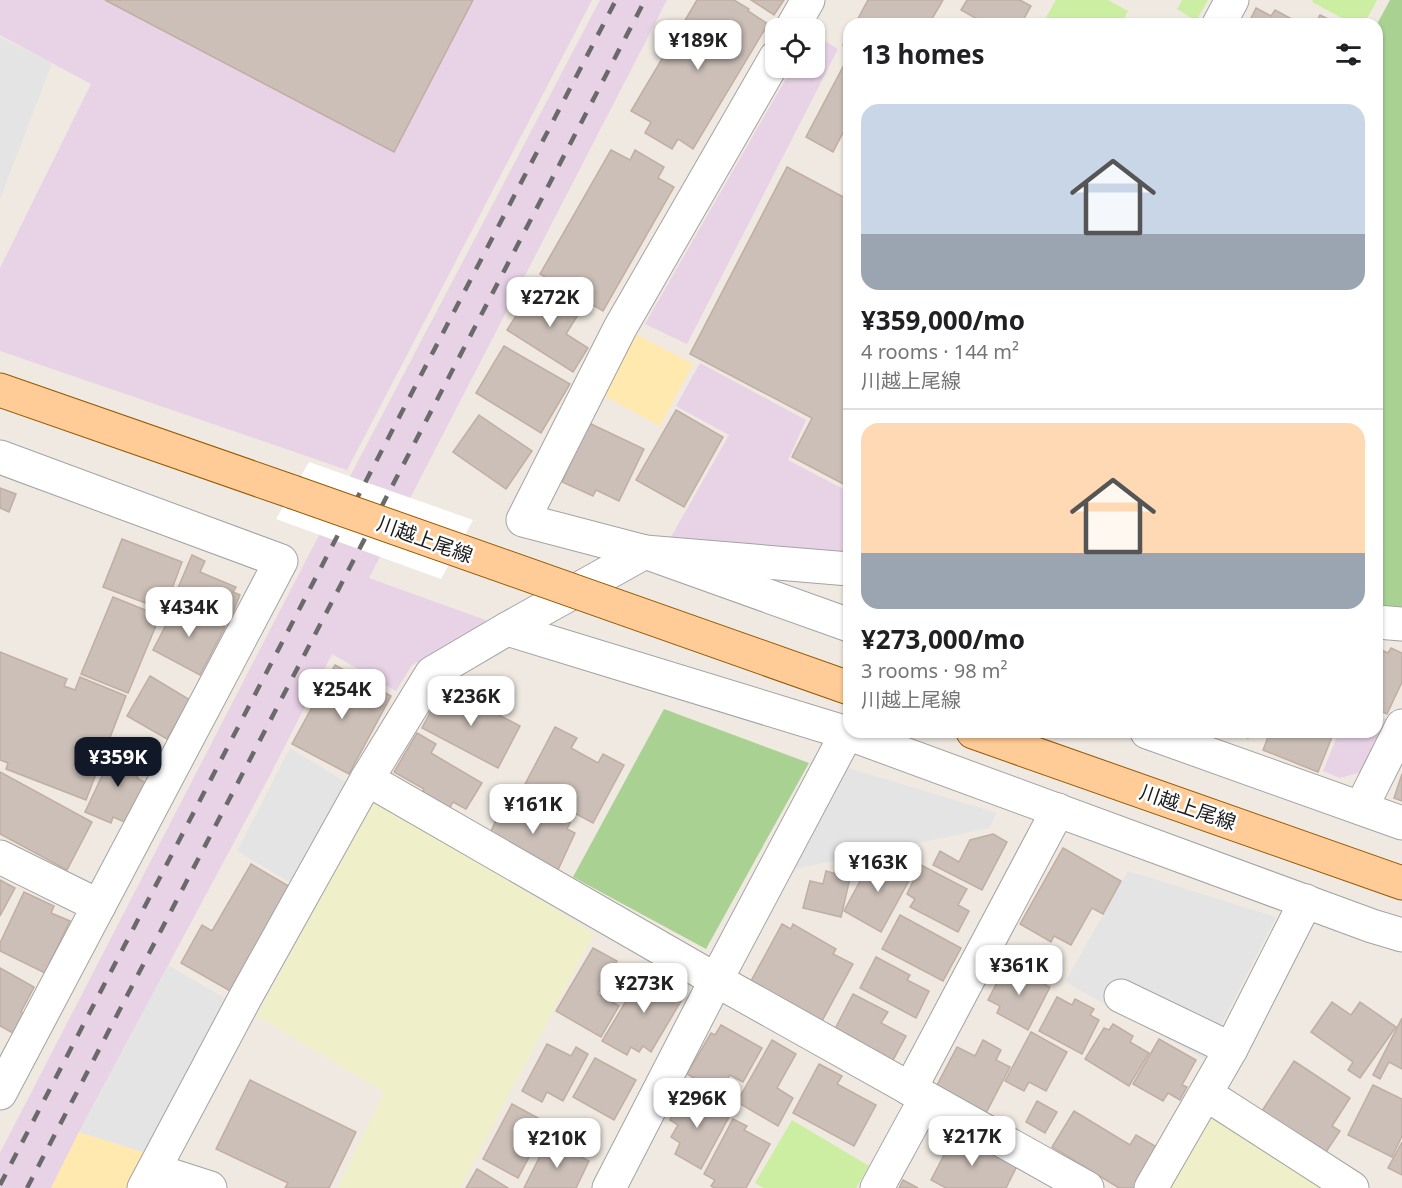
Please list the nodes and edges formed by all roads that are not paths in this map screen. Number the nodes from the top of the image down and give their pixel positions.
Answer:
1 (808, 0) edge
2 (1232, 0) edge
3 (798, 18) edge
4 (1222, 18) edge
5 (765, 76) edge
6 (0, 390) edge
7 (0, 457) edge
8 (645, 552) junction
9 (843, 568) edge
10 (1383, 622) edge
11 (843, 624) edge
12 (1402, 624) edge
13 (507, 629) junction
14 (843, 686) edge
15 (1402, 726) edge
16 (843, 732) edge
17 (846, 738) edge
18 (859, 738) edge
19 (990, 738) edge
20 (1164, 738) edge
21 (367, 779) junction
22 (1361, 808) junction
23 (1058, 810) junction
24 (1402, 823) edge
25 (0, 857) edge
26 (1402, 883) edge
27 (1306, 901) junction
28 (99, 906) junction
29 (1402, 935) edge
30 (716, 980) junction
31 (1122, 996) dead end
32 (1231, 1049) junction
33 (0, 1092) edge
34 (918, 1094) junction
35 (1206, 1094) junction
36 (149, 1179) edge
37 (210, 1188) edge
38 (609, 1188) edge
39 (877, 1188) edge
40 (1087, 1188) edge
41 (1151, 1188) edge
42 (1352, 1188) edge

1 - 3 street
2 - 4 street
5 - 8 street
6 - 14 main road, 川越上尾線, bridge
7 - 28 street
8 - 9 street
8 - 11 street
8 - 13 street
10 - 12 street
13 - 16 street
13 - 21 street
15 - 22 street
17 - 30 street
18 - 23 street
19 - 26 main road, 川越上尾線
20 - 22 street
21 - 30 street
21 - 36 street
22 - 24 street
23 - 27 street
23 - 34 street
25 - 28 street
27 - 29 street
27 - 32 street
28 - 33 street
30 - 34 street
30 - 38 street
31 - 32 street
32 - 35 street
34 - 39 street
34 - 40 street
35 - 41 street
35 - 42 street
36 - 37 street

